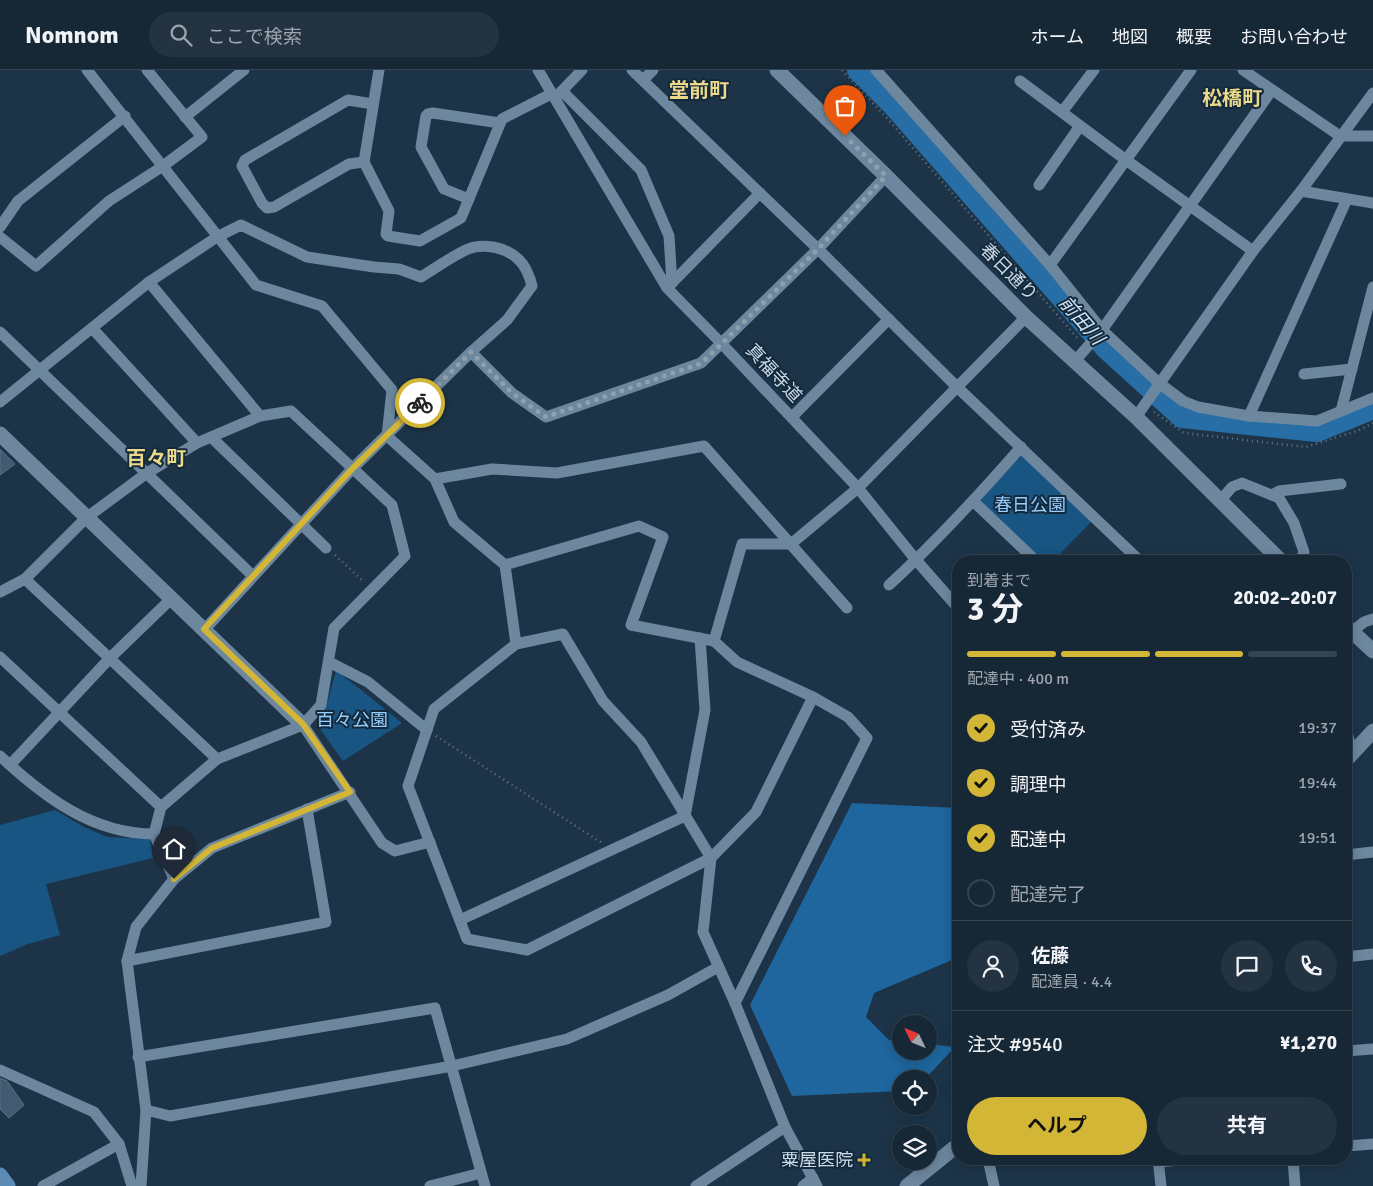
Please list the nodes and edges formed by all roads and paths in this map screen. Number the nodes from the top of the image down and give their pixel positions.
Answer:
1 (87, 70) edge
2 (147, 70) edge
3 (244, 70) edge
4 (379, 70) edge
5 (538, 70) edge
6 (582, 70) edge
7 (632, 70) edge
8 (653, 70) edge
9 (777, 70) edge
10 (842, 70) edge
11 (1094, 70) edge
12 (1191, 70) edge
13 (1243, 70) edge
14 (883, 72) edge
15 (642, 80) junction
16 (1020, 81) dead end
17 (1272, 90) junction
18 (1373, 93) edge
19 (556, 95) junction
20 (374, 104) junction
21 (1062, 112) junction
22 (125, 116) junction
23 (185, 117) junction
24 (500, 123) junction
25 (1080, 126) junction
26 (1340, 136) junction
27 (1373, 136) edge
28 (1126, 160) junction
29 (364, 162) junction
30 (163, 166) junction
31 (886, 176) junction
32 (1039, 185) dead end
33 (1301, 191) junction
34 (760, 193) junction
35 (1347, 199) junction
36 (469, 200) junction
37 (1373, 203) edge
38 (1190, 206) junction
39 (0, 227) edge
40 (0, 237) edge
41 (217, 237) junction
42 (818, 249) junction
43 (1253, 251) junction
44 (1050, 265) junction
45 (149, 282) junction
46 (670, 285) junction
47 (1373, 287) edge
48 (1026, 317) junction
49 (889, 319) junction
50 (92, 328) junction
51 (1102, 330) junction
52 (0, 332) edge
53 (722, 344) junction
54 (1087, 349) junction
55 (471, 352) junction
56 (1075, 361) junction
57 (40, 369) junction
58 (1352, 369) junction
59 (1304, 374) dead end
60 (1159, 383) junction
61 (957, 387) junction
62 (1373, 398) edge
63 (0, 402) edge
64 (1342, 411) junction
65 (1140, 412) junction
66 (260, 416) junction
67 (1249, 416) junction
68 (792, 417) junction
69 (1373, 424) edge
70 (0, 434) edge
71 (387, 436) junction
72 (211, 437) junction
73 (197, 443) junction
74 (1021, 447) junction
75 (353, 468) junction
76 (147, 473) junction
77 (436, 479) junction
78 (1341, 484) dead end
79 (858, 488) junction
80 (1272, 495) junction
81 (973, 501) junction
82 (1220, 501) junction
83 (86, 518) junction
84 (301, 524) junction
85 (791, 544) junction
86 (326, 548) joint
87 (1030, 555) edge
88 (1134, 555) edge
89 (1275, 555) edge
90 (1303, 555) edge
91 (916, 560) junction
92 (505, 565) junction
93 (253, 576) junction
94 (25, 579) junction
95 (889, 585) dead end
96 (372, 589) junction
97 (0, 592) edge
98 (171, 599) junction
99 (952, 601) edge
100 (847, 608) dead end
101 (1373, 619) edge
102 (1352, 627) edge
103 (204, 629) junction
104 (1352, 630) edge
105 (700, 638) junction
106 (714, 641) junction
107 (516, 644) junction
108 (1373, 651) edge
109 (0, 657) edge
110 (110, 658) junction
111 (329, 662) junction
112 (813, 697) junction
113 (59, 712) junction
114 (303, 724) junction
115 (427, 730) junction
116 (1373, 731) edge
117 (1352, 754) edge
118 (0, 756) edge
119 (217, 759) junction
120 (10, 765) junction
121 (350, 792) junction
122 (161, 807) junction
123 (307, 809) junction
124 (685, 816) junction
125 (154, 834) junction
126 (430, 842) junction
127 (613, 850) junction
128 (1373, 852) edge
129 (1352, 855) edge
130 (711, 858) junction
131 (174, 879) junction
132 (460, 920) junction
133 (1373, 954) edge
134 (1352, 956) edge
135 (127, 961) junction
136 (718, 967) junction
137 (736, 1003) junction
138 (1373, 1049) edge
139 (1352, 1051) edge
140 (138, 1057) junction
141 (452, 1066) junction
142 (0, 1070) edge
143 (146, 1110) junction
144 (785, 1127) junction
145 (119, 1144) junction
146 (1373, 1144) edge
147 (1352, 1146) edge
148 (952, 1150) edge
149 (989, 1165) edge
150 (1159, 1165) edge
151 (1293, 1165) edge
152 (481, 1173) junction
153 (0, 1175) edge
154 (815, 1182) edge
155 (8, 1186) edge
156 (43, 1186) edge
157 (132, 1186) edge
158 (141, 1186) edge
159 (430, 1186) edge
160 (485, 1186) edge
161 (696, 1186) edge
162 (803, 1186) edge
163 (907, 1186) edge
164 (994, 1186) edge
165 (1161, 1186) edge
166 (1294, 1186) edge

1 - 22 street
2 - 23 street
3 - 23 street
4 - 20 street
5 - 19 street, 真福寺道
6 - 19 street
7 - 15 street
8 - 15 street
9 - 31 street, 春日通り
10 - 54 path
11 - 21 street
12 - 28 street
13 - 17 street
14 - 44 street
15 - 34 street
16 - 21 street
17 - 26 street
17 - 38 street
18 - 26 street
19 - 24 street
19 - 46 street, 真福寺道
19 - 46 street
20 - 29 street
20 - 29 street
21 - 25 street
22 - 30 street
22 - 39 street
23 - 30 street
24 - 36 street
24 - 36 street
25 - 28 street
25 - 32 street
26 - 27 street
26 - 33 street
28 - 38 street
28 - 44 street
29 - 36 street
30 - 40 street
30 - 41 street
31 - 42 street
31 - 48 street, 春日通り
33 - 35 street
33 - 43 street
34 - 42 street
34 - 46 street
35 - 37 street
35 - 67 street
38 - 43 street
38 - 51 street
41 - 45 street
41 - 55 street
41 - 71 street
42 - 49 street
42 - 53 street
43 - 60 street
44 - 51 street
45 - 50 street
45 - 66 street
46 - 53 street, 真福寺道
47 - 58 street
48 - 56 street, 春日通り
48 - 61 street
49 - 61 street
49 - 68 street
50 - 57 street
50 - 73 street
51 - 54 street
51 - 60 street
52 - 57 street
53 - 55 street
53 - 68 street, 真福寺道
54 - 56 street
55 - 71 street
56 - 65 street, 春日通り
57 - 63 street
57 - 76 street
58 - 59 street
58 - 64 street
60 - 65 street
60 - 67 street
61 - 74 street
61 - 79 street
62 - 64 street
64 - 67 street
65 - 69 path
65 - 82 street, 春日通り
66 - 72 street
66 - 75 street
68 - 79 street, 真福寺道
70 - 83 street
71 - 75 street
71 - 77 street
72 - 73 street
72 - 84 street
73 - 76 street
74 - 81 street
74 - 88 street
75 - 84 street
75 - 96 street
76 - 83 street
76 - 93 street
77 - 85 street
77 - 92 street
78 - 80 street
79 - 85 street
79 - 91 street, 真福寺道
80 - 82 street
80 - 90 street
81 - 87 street
81 - 91 street
82 - 89 street, 春日通り
83 - 94 street
83 - 98 street
84 - 86 street
84 - 93 street
85 - 100 street
85 - 106 street
86 - 96 path
91 - 95 street
91 - 99 street, 真福寺道
92 - 105 street
92 - 107 street
93 - 103 street
94 - 97 street
94 - 110 street
96 - 111 street
98 - 103 street
98 - 110 street
101 - 102 street
103 - 114 street
104 - 108 street
105 - 106 street
105 - 124 street
106 - 112 street
107 - 115 street
107 - 124 street
109 - 113 street
110 - 113 street
110 - 119 street
111 - 114 street
111 - 115 street
112 - 130 street
112 - 137 street
113 - 120 street
113 - 122 street
114 - 119 street
114 - 121 street
115 - 126 street
115 - 127 path
116 - 117 street
118 - 120 street
119 - 122 street
120 - 125 street
121 - 123 street
121 - 126 street
122 - 125 street
123 - 131 street
123 - 135 street
124 - 127 street
124 - 130 street
125 - 131 street
126 - 132 street
127 - 132 street
128 - 129 street
130 - 132 street
130 - 136 street
131 - 135 street
133 - 134 street
135 - 140 street
136 - 137 street
136 - 141 street
137 - 144 street
138 - 139 street
140 - 141 street
140 - 143 street
141 - 143 street
141 - 152 street
142 - 145 street
143 - 158 street
144 - 154 street
144 - 161 street
145 - 156 street
145 - 157 street
146 - 147 street
148 - 163 street
149 - 164 street
150 - 165 street
151 - 166 street
152 - 159 street
152 - 160 street
153 - 155 main road
154 - 162 street

